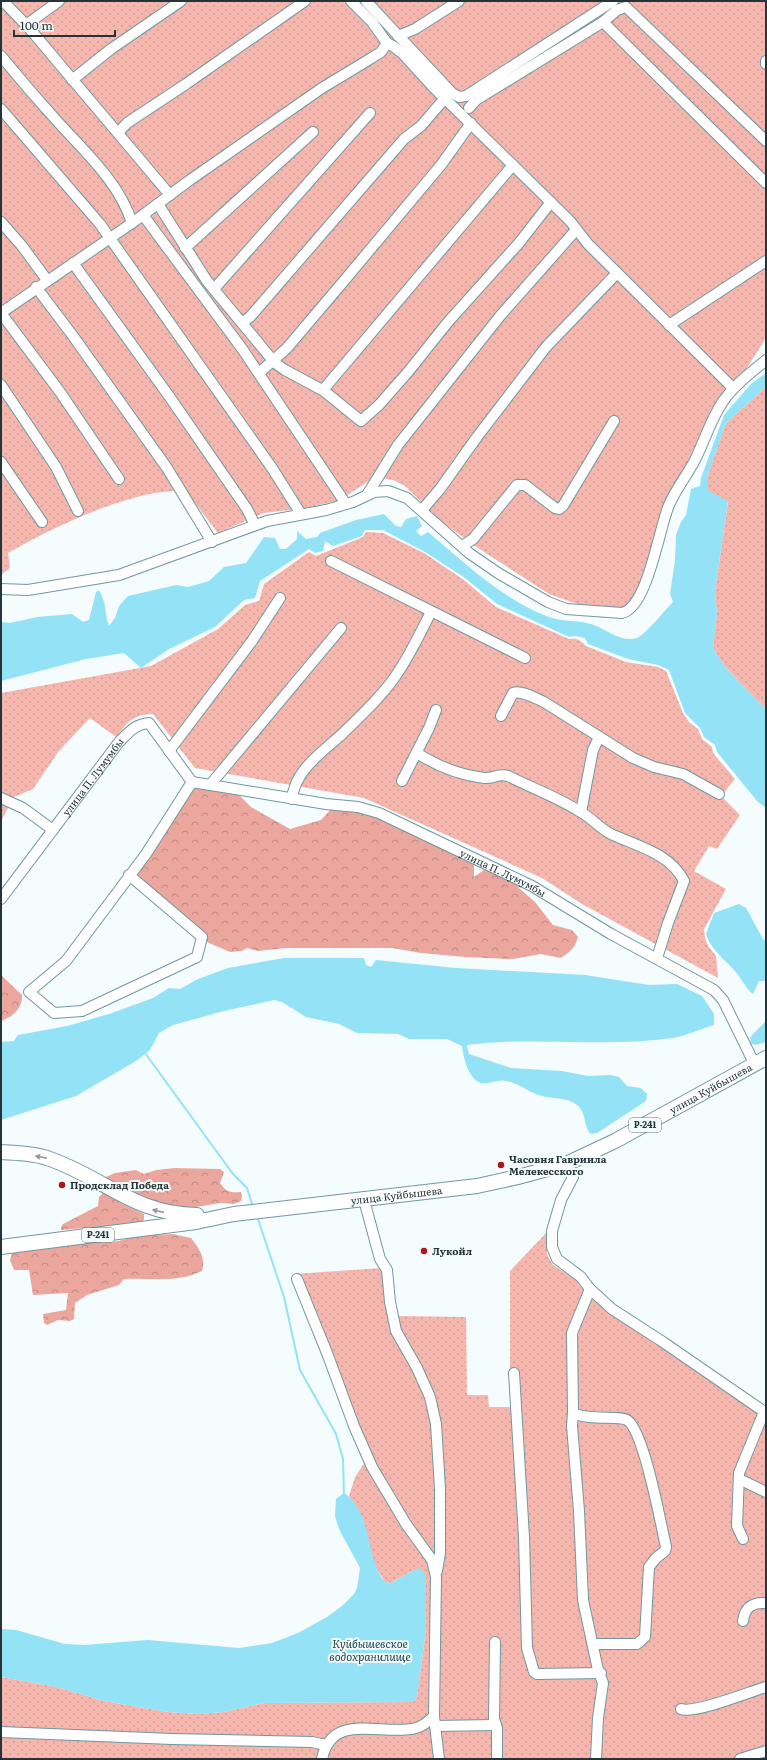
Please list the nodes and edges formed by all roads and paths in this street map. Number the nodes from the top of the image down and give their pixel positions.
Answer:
1 (3, 1) edge
2 (59, 1) edge
3 (181, 1) edge
4 (305, 1) edge
5 (351, 1) edge
6 (366, 1) edge
7 (459, 1) edge
8 (613, 1) edge
9 (603, 22) junction
10 (26, 25) junction
11 (398, 36) junction
12 (387, 43) junction
13 (1, 56) edge
14 (766, 60) edge
15 (766, 64) edge
16 (72, 80) junction
17 (445, 98) junction
18 (469, 108) dead end
19 (1, 109) edge
20 (370, 113) dead end
21 (471, 123) junction
22 (313, 132) dead end
23 (118, 133) junction
24 (766, 141) edge
25 (513, 165) junction
26 (766, 183) edge
27 (170, 195) junction
28 (550, 202) junction
29 (158, 204) junction
30 (143, 215) junction
31 (1, 222) edge
32 (132, 223) junction
33 (576, 230) junction
34 (109, 238) junction
35 (185, 248) junction
36 (766, 261) edge
37 (73, 263) junction
38 (617, 273) junction
39 (46, 280) junction
40 (36, 287) junction
41 (214, 289) junction
42 (1, 313) edge
43 (243, 322) junction
44 (669, 325) junction
45 (273, 360) junction
46 (766, 360) edge
47 (259, 373) junction
48 (1, 386) edge
49 (733, 388) junction
50 (322, 390) junction
51 (614, 421) dead end
52 (1, 462) edge
53 (119, 479) dead end
54 (367, 495) junction
55 (346, 504) junction
56 (422, 510) junction
57 (78, 511) dead end
58 (301, 514) junction
59 (42, 522) dead end
60 (254, 525) junction
61 (212, 542) junction
62 (462, 546) junction
63 (331, 560) dead end
64 (1, 589) edge
65 (280, 598) dead end
66 (431, 612) junction
67 (340, 628) dead end
68 (525, 658) dead end
69 (436, 710) dead end
70 (501, 716) dead end
71 (599, 736) junction
72 (169, 751) junction
73 (417, 753) junction
74 (402, 781) dead end
75 (192, 782) junction
76 (210, 785) junction
77 (718, 794) dead end
78 (1, 798) edge
79 (292, 799) junction
80 (581, 812) junction
81 (53, 830) junction
82 (129, 875) junction
83 (1, 899) edge
84 (657, 958) junction
85 (760, 1061) edge
86 (1, 1152) edge
87 (566, 1164) junction
88 (364, 1200) junction
89 (230, 1214) junction
90 (1, 1247) edge
91 (297, 1279) dead end
92 (590, 1289) junction
93 (514, 1373) dead end
94 (573, 1413) junction
95 (765, 1413) edge
96 (739, 1479) junction
97 (766, 1492) edge
98 (743, 1539) dead end
99 (436, 1577) junction
100 (766, 1603) edge
101 (743, 1621) dead end
102 (495, 1642) dead end
103 (593, 1644) junction
104 (601, 1673) junction
105 (766, 1687) edge
106 (681, 1709) dead end
107 (435, 1721) junction
108 (495, 1725) junction
109 (1, 1732) edge
110 (326, 1746) junction
111 (766, 1751) edge
112 (322, 1759) edge
113 (439, 1759) edge
114 (497, 1759) edge
115 (596, 1759) edge
116 (740, 1759) edge

1 - 10 street
2 - 10 street
3 - 16 street
4 - 23 street
5 - 12 street
6 - 11 street
7 - 11 street
8 - 11 street
9 - 18 street
9 - 24 street
9 - 26 street
10 - 16 street
12 - 17 street
12 - 27 street
13 - 32 street
14 - 15 street
16 - 23 street
17 - 21 street
17 - 43 street
19 - 34 street
20 - 41 street
21 - 25 street
21 - 45 street
22 - 35 street
23 - 27 street
25 - 28 street
25 - 50 street
27 - 29 street
28 - 33 street
28 - 50 street
29 - 30 street
29 - 35 street
30 - 32 street
30 - 47 street
31 - 39 street
32 - 34 street
33 - 38 street
33 - 54 street
34 - 37 street
34 - 58 street
35 - 41 street
36 - 44 street
37 - 39 street
37 - 60 street
38 - 44 street
38 - 56 street
39 - 40 street
40 - 42 street
40 - 61 street
41 - 43 street
42 - 53 street
43 - 45 street
44 - 49 street
45 - 47 street
45 - 50 street
46 - 49 street
47 - 55 street
48 - 57 street
49 - 62 street
51 - 62 street
52 - 59 street
54 - 55 street
54 - 56 street
55 - 58 street
56 - 62 street
58 - 60 street
60 - 61 street
61 - 64 street
63 - 66 street
65 - 72 street
66 - 68 street
66 - 79 street
67 - 76 street
69 - 73 street
70 - 71 street
71 - 77 street
71 - 80 street
72 - 75 street, улица П. Лумумбы
72 - 81 street, улица П. Лумумбы
73 - 74 street
73 - 80 street
75 - 76 street, улица П. Лумумбы
75 - 82 street
76 - 79 street, улица П. Лумумбы
78 - 81 street
79 - 84 street, улица П. Лумумбы
80 - 84 street
81 - 83 street, улица П. Лумумбы
82 - 82 street
84 - 85 street, улица П. Лумумбы
85 - 87 highway, улица Куйбышева / Р-241
89 -> 86 highway, Р-241
87 - 88 highway, улица Куйбышева / Р-241
87 - 92 street
88 - 89 highway, улица Куйбышева / Р-241
88 - 99 street
89 - 90 highway, улица Куйбышева / Р-241
91 - 99 street
92 - 94 street
92 - 95 street
93 - 104 street
94 - 103 street
94 - 103 street
95 - 96 street
96 - 97 street
96 - 98 street
99 - 107 street
100 - 101 street
102 - 108 street
103 - 104 street
104 - 115 street
105 - 106 street
107 - 108 street
107 - 110 street
107 - 113 street
108 - 114 street
109 - 110 street
110 - 112 street
111 - 116 street

